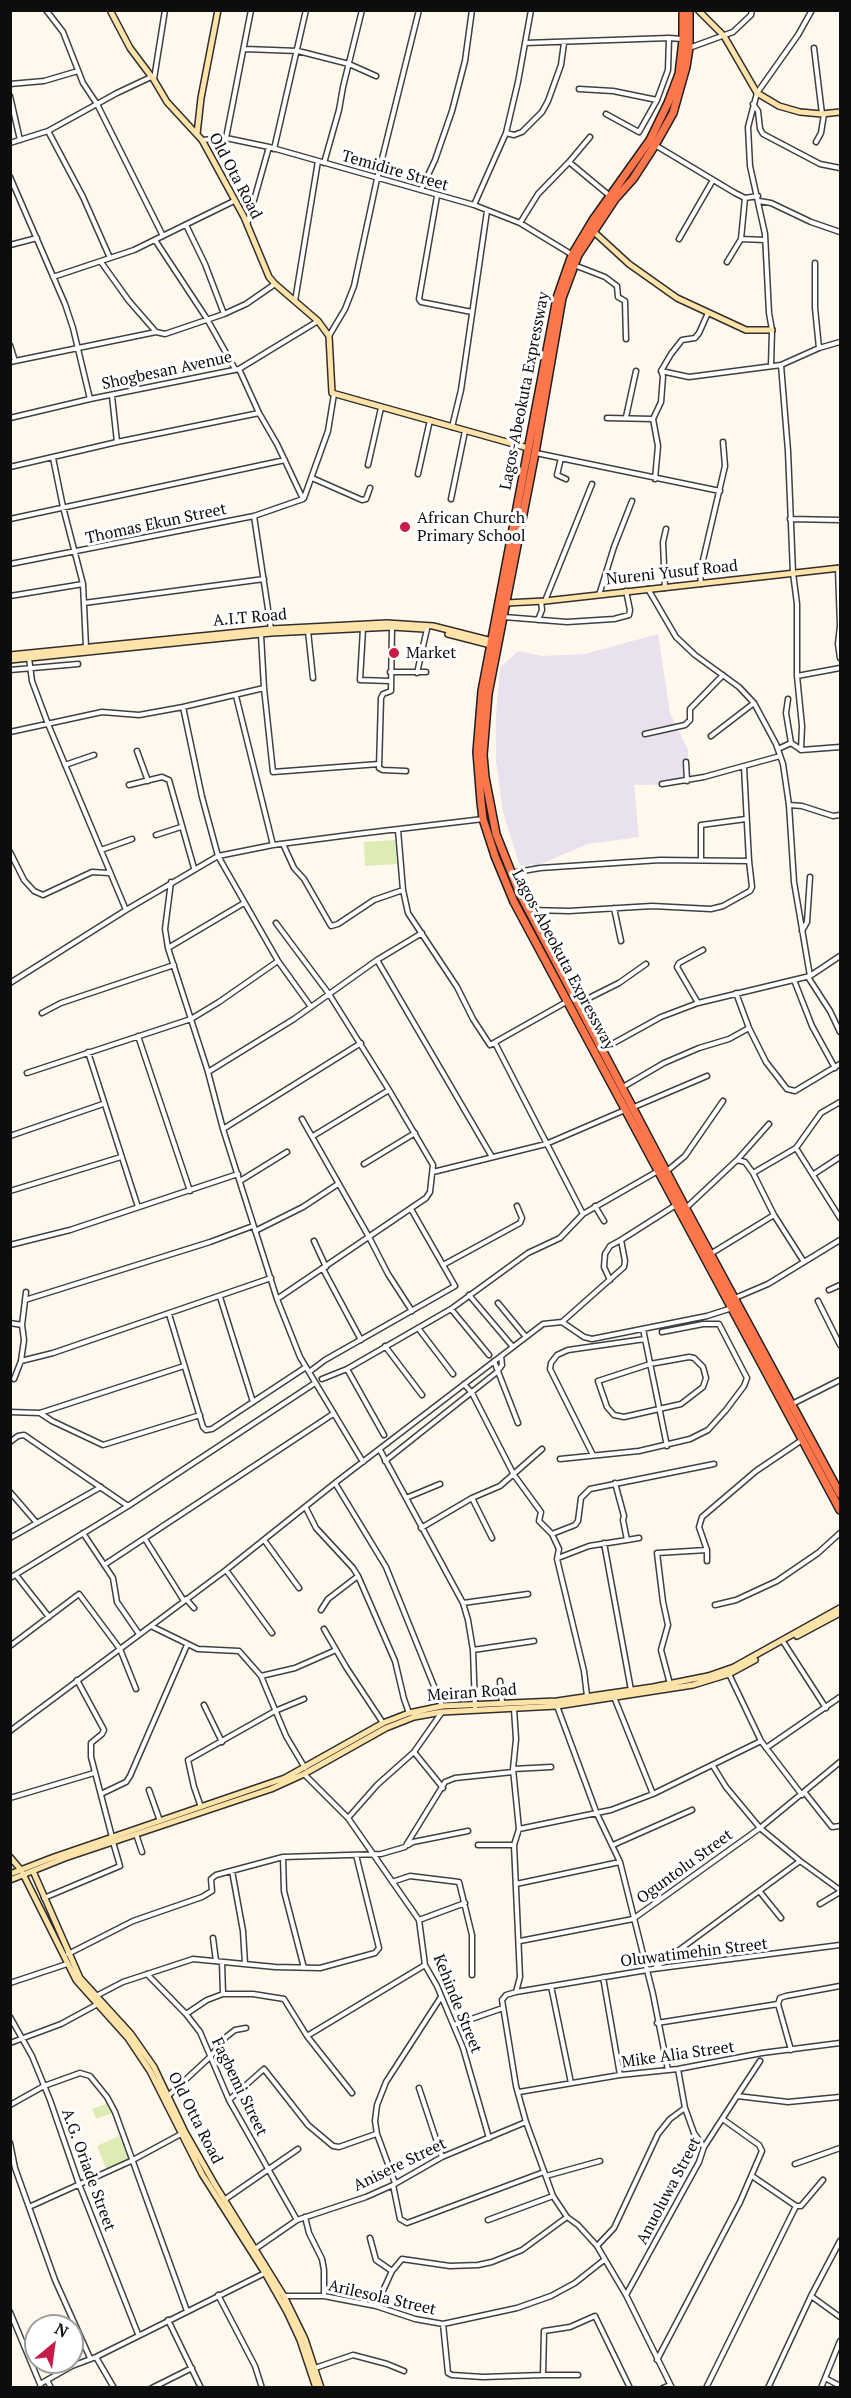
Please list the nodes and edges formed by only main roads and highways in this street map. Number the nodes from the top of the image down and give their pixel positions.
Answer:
1 (683, 10) edge
2 (689, 10) edge
3 (630, 1108) junction
4 (840, 1494) edge
5 (840, 1510) edge

1 - 3 highway, Lagos-Abeokuta Expressway
2 - 3 highway, Lagos-Abeokuta Expressway
3 - 4 highway, Lagos-Abeokuta Expressway
3 - 5 highway, Lagos-Abeokuta Expressway

